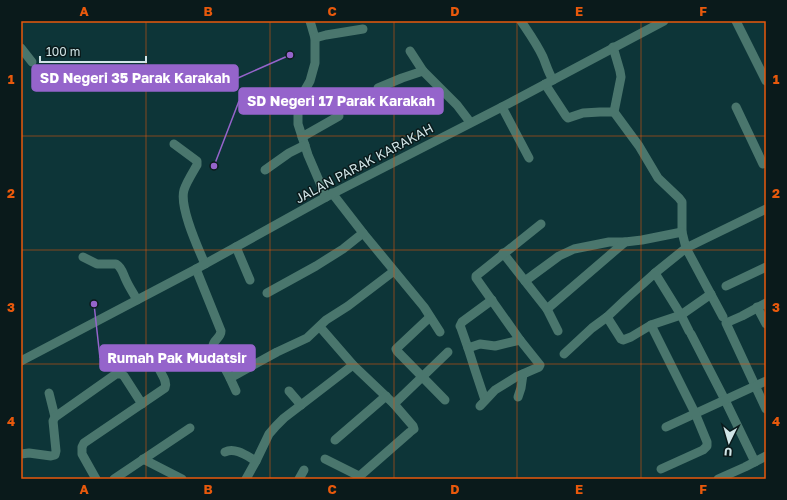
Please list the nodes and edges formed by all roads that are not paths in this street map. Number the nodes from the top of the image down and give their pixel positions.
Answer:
1 (310, 21) edge
2 (521, 21) edge
3 (664, 21) edge
4 (736, 21) edge
5 (363, 29) dead end
6 (315, 38) junction
7 (21, 48) edge
8 (613, 48) junction
9 (410, 51) dead end
10 (32, 62) dead end
11 (423, 71) junction
12 (766, 81) edge
13 (549, 82) junction
14 (378, 88) dead end
15 (502, 107) junction
16 (736, 107) dead end
17 (614, 112) junction
18 (339, 116) dead end
19 (470, 122) junction
20 (304, 141) junction
21 (174, 144) dead end
22 (529, 158) dead end
23 (765, 164) edge
24 (265, 170) dead end
25 (329, 195) junction
26 (766, 209) edge
27 (541, 224) dead end
28 (682, 232) junction
29 (362, 233) junction
30 (625, 242) junction
31 (236, 247) junction
32 (686, 248) junction
33 (504, 253) junction
34 (83, 257) dead end
35 (205, 264) junction
36 (766, 267) edge
37 (196, 269) junction
38 (394, 271) junction
39 (655, 273) junction
40 (250, 280) dead end
41 (525, 281) junction
42 (726, 286) dead end
43 (267, 293) dead end
44 (711, 294) junction
45 (137, 300) junction
46 (492, 300) junction
47 (762, 305) edge
48 (546, 310) junction
49 (681, 315) junction
50 (430, 317) junction
51 (607, 317) junction
52 (723, 317) dead end
53 (766, 324) edge
54 (651, 326) junction
55 (320, 327) junction
56 (558, 331) dead end
57 (440, 332) dead end
58 (520, 340) junction
59 (468, 348) junction
60 (184, 352) dead end
61 (448, 352) dead end
62 (564, 354) dead end
63 (21, 361) edge
64 (353, 364) junction
65 (523, 374) junction
66 (422, 377) junction
67 (230, 378) junction
68 (766, 380) edge
69 (755, 386) junction
70 (236, 391) dead end
71 (289, 391) dead end
72 (49, 394) dead end
73 (386, 396) junction
74 (518, 397) dead end
75 (445, 400) dead end
76 (725, 400) junction
77 (142, 404) junction
78 (394, 404) junction
79 (301, 405) junction
80 (766, 409) edge
81 (695, 413) junction
82 (55, 417) junction
83 (666, 427) dead end
84 (190, 428) dead end
85 (335, 440) dead end
86 (225, 452) dead end
87 (21, 454) edge
88 (766, 457) edge
89 (143, 459) junction
90 (325, 459) dead end
91 (256, 461) junction
92 (755, 462) junction
93 (661, 469) dead end
94 (304, 470) dead end
95 (96, 479) edge
96 (114, 479) edge
97 (182, 479) edge
98 (246, 479) edge
99 (299, 479) edge
100 (718, 479) edge

1 - 6 street
2 - 13 street
3 - 8 street, JALAN PARAK KARAKAH
4 - 12 street
5 - 6 street
6 - 20 street
7 - 10 street
8 - 13 street, JALAN PARAK KARAKAH
8 - 17 street
9 - 11 street
11 - 14 street
11 - 19 street
13 - 15 street, JALAN PARAK KARAKAH
13 - 17 street
15 - 19 street, JALAN PARAK KARAKAH
15 - 22 street
16 - 23 street
17 - 28 street
18 - 20 street
19 - 25 street, JALAN PARAK KARAKAH
20 - 24 street
20 - 25 street
21 - 35 street
25 - 29 street
25 - 31 street, JALAN PARAK KARAKAH
26 - 32 street
27 - 33 street
28 - 30 street
28 - 32 street
29 - 38 street
29 - 43 street
30 - 41 street
30 - 48 street
31 - 35 street, JALAN PARAK KARAKAH
31 - 40 street
32 - 39 street
32 - 44 street
33 - 41 street
33 - 46 street
34 - 45 street
35 - 37 street, JALAN PARAK KARAKAH
36 - 42 street
37 - 45 street, JALAN PARAK KARAKAH
37 - 67 street
38 - 50 street
38 - 55 street
39 - 49 street
39 - 51 street
41 - 48 street
44 - 49 street
44 - 52 street
45 - 63 street, JALAN PARAK KARAKAH
46 - 58 street
46 - 59 street
47 - 53 street
47 - 69 street
48 - 56 street
49 - 54 street
49 - 76 street
50 - 57 street
50 - 66 street
51 - 54 street
51 - 62 street
54 - 81 street
55 - 64 street
55 - 67 street
58 - 59 street
58 - 65 street
59 - 65 street
60 - 77 street
61 - 66 street
64 - 73 street
64 - 79 street
65 - 74 street
66 - 75 street
66 - 78 street
67 - 70 street
68 - 69 street
69 - 76 street
69 - 80 street
71 - 79 street
72 - 82 street
73 - 78 street
73 - 85 street
76 - 81 street
76 - 92 street
77 - 82 street
77 - 95 street
78 - 90 street
79 - 91 street
81 - 83 street
81 - 93 street
82 - 87 street
84 - 89 street
86 - 91 street
88 - 92 street
89 - 96 street
89 - 97 street
91 - 98 street
92 - 100 street
94 - 99 street

